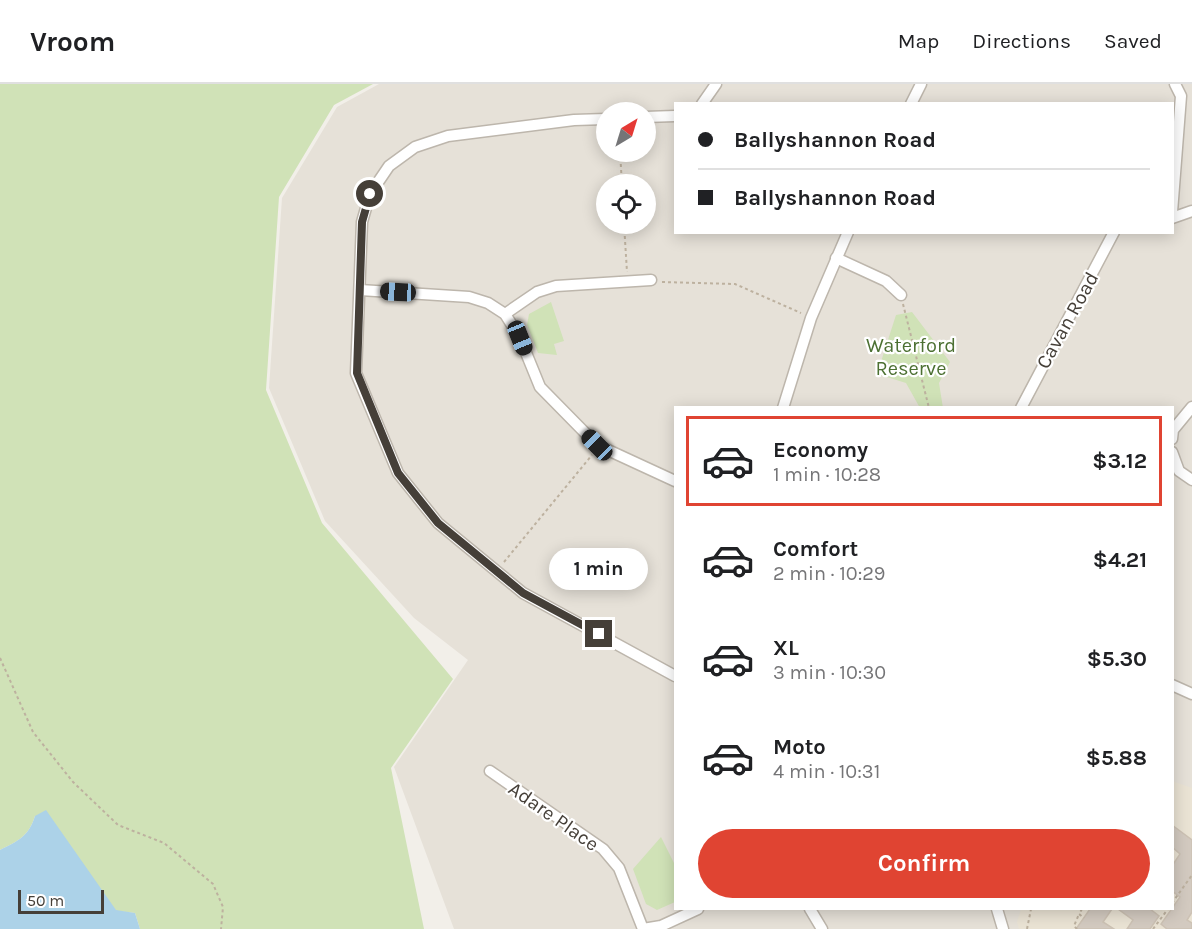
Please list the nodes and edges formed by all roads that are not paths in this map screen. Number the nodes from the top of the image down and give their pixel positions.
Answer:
1 (716, 84) edge
2 (921, 84) edge
3 (1175, 84) edge
4 (703, 102) edge
5 (912, 102) edge
6 (674, 116) edge
7 (656, 117) edge
8 (596, 119) edge
9 (1174, 186) edge
10 (1192, 212) edge
11 (1174, 217) edge
12 (847, 234) edge
13 (1113, 234) edge
14 (836, 258) junction
15 (651, 280) road end
16 (360, 290) junction
17 (901, 295) road end
18 (505, 314) junction
19 (784, 406) edge
20 (1022, 406) edge
21 (1192, 407) edge
22 (1174, 429) edge
23 (1174, 457) edge
24 (1192, 480) edge
25 (674, 481) edge
26 (674, 675) edge
27 (1174, 686) edge
28 (1192, 694) edge
29 (490, 771) dead end
30 (696, 910) edge
31 (811, 910) edge
32 (997, 910) edge
33 (643, 929) edge
34 (822, 929) edge
35 (1003, 929) edge

1 - 4 street
2 - 5 street
3 - 9 street
6 - 7 street
8 - 16 street
10 - 11 street
12 - 14 street
13 - 20 street, Cavan Road
14 - 17 street
14 - 19 street
15 - 18 street
16 - 18 street
16 - 26 street
18 - 25 street
21 - 22 street
23 - 24 street
27 - 28 street
29 - 33 street, Adare Place
30 - 33 street
31 - 34 street
32 - 35 street

